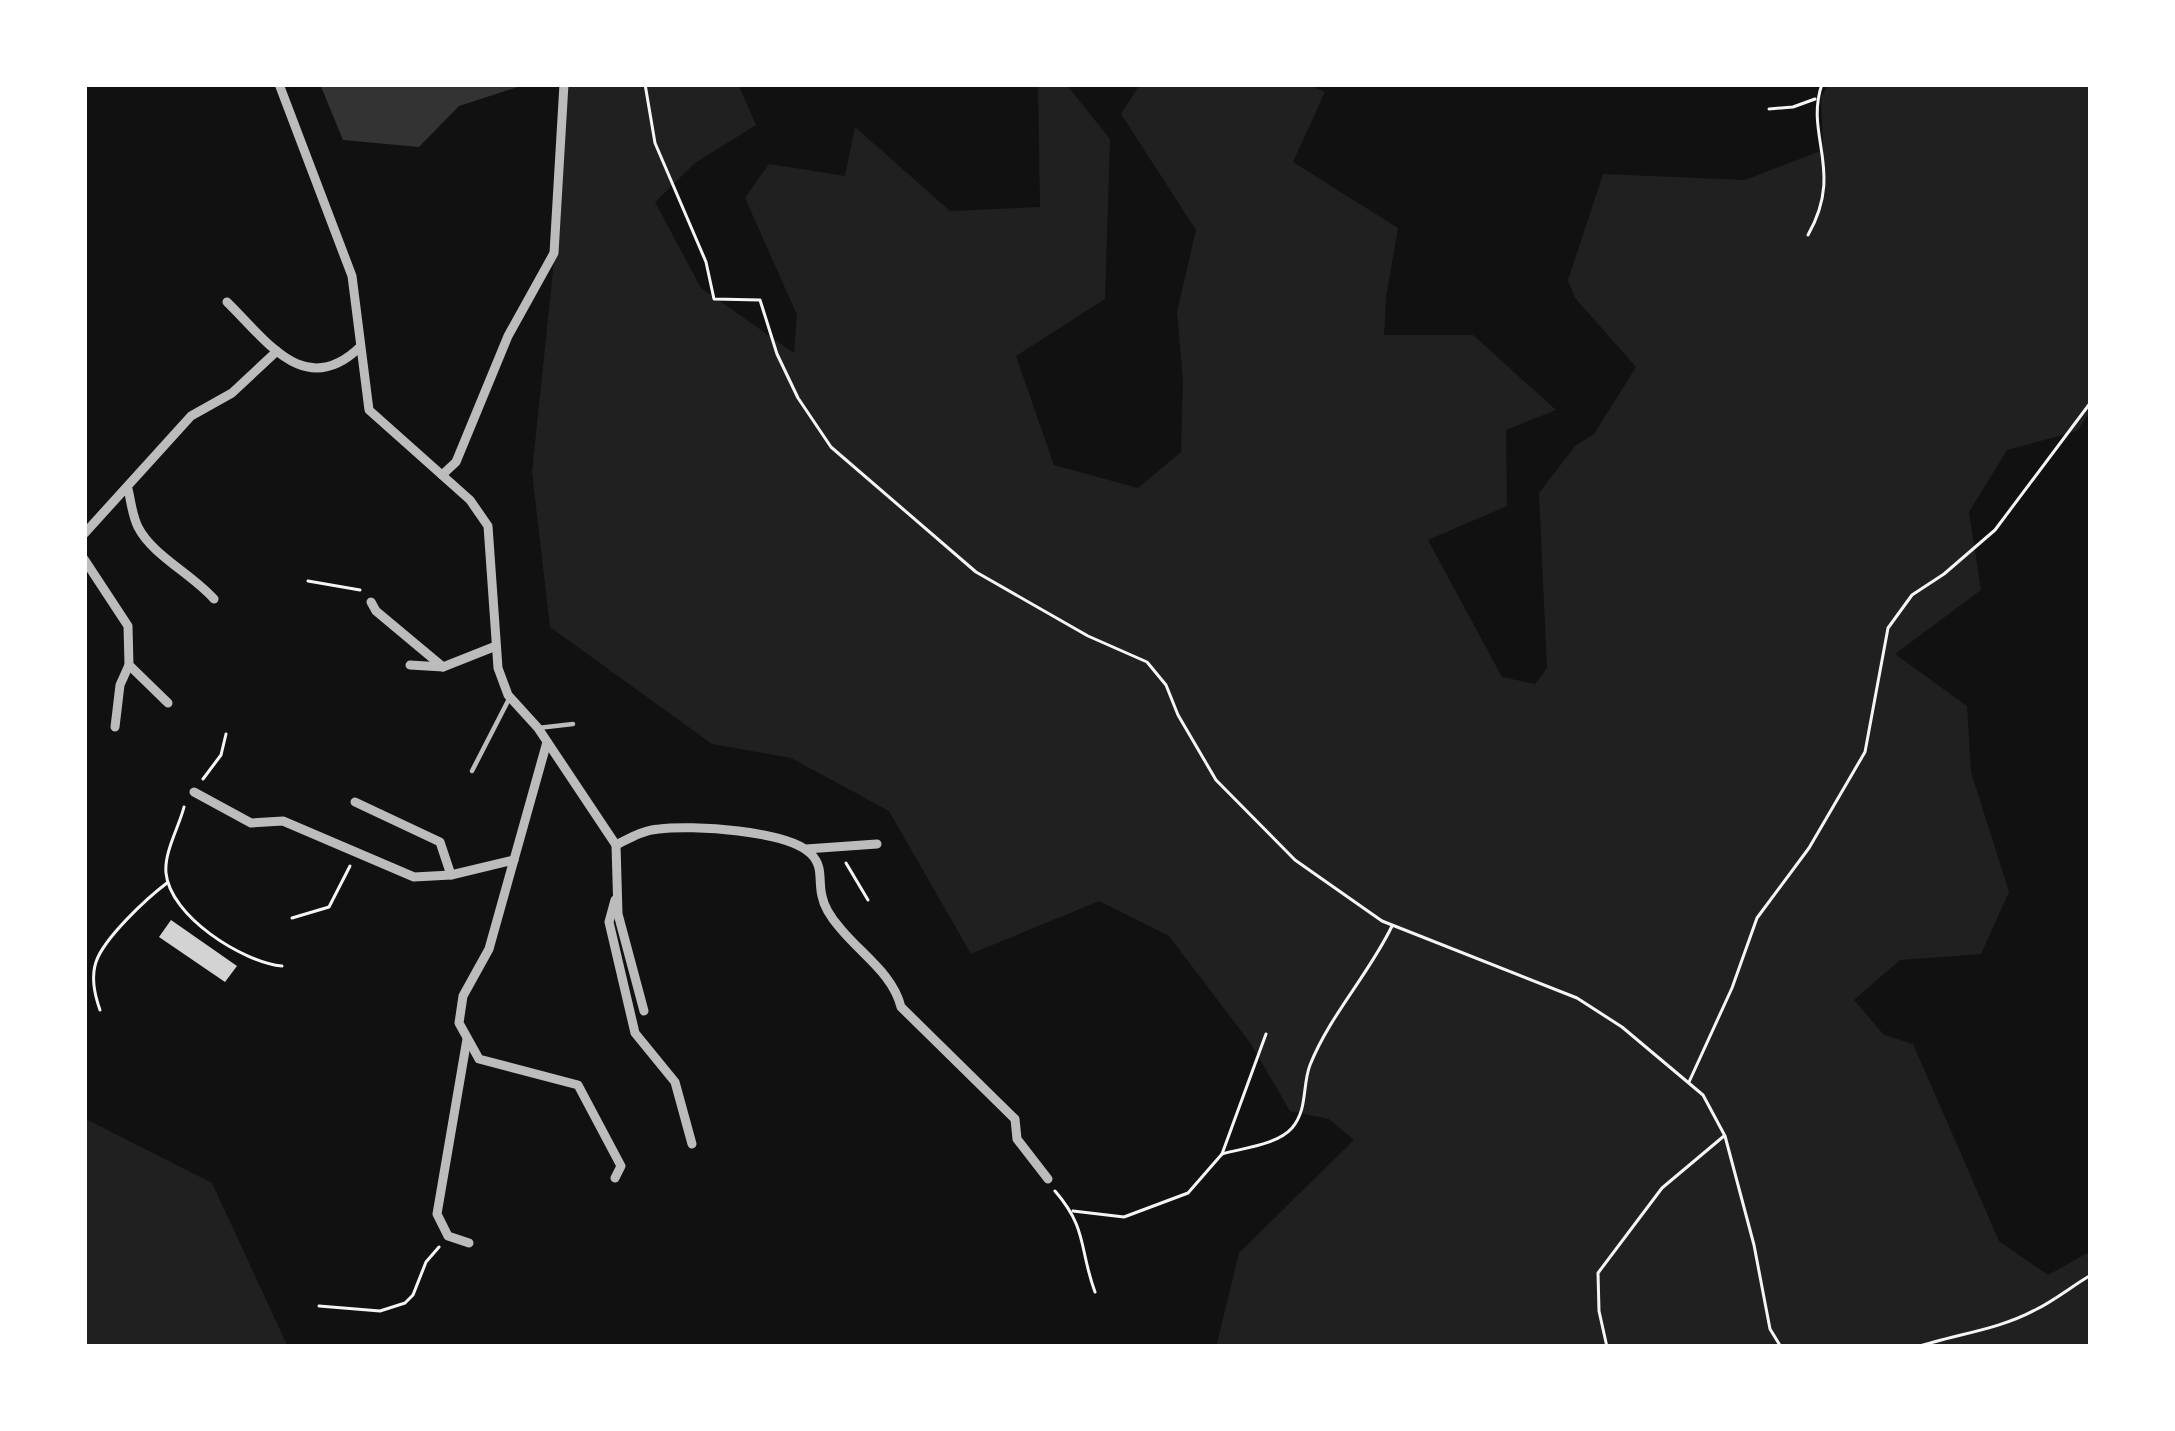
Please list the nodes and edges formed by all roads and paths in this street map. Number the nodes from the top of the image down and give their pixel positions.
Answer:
1 (279, 84) edge
2 (564, 84) edge
3 (645, 84) edge
4 (1822, 84) edge
5 (1817, 98) junction
6 (1769, 109) dead end
7 (1808, 235) dead end
8 (227, 302) dead end
9 (360, 347) junction
10 (278, 351) junction
11 (2091, 401) edge
12 (442, 475) junction
13 (128, 489) junction
14 (84, 534) edge
15 (84, 560) edge
16 (308, 580) dead end
17 (214, 599) dead end
18 (371, 602) joint
19 (496, 646) junction
20 (129, 665) junction
21 (410, 665) dead end
22 (443, 667) junction
23 (510, 697) junction
24 (168, 703) dead end
25 (573, 724) dead end
26 (116, 727) dead end
27 (538, 728) junction
28 (226, 734) dead end
29 (547, 742) junction
30 (472, 771) dead end
31 (194, 792) junction
32 (355, 802) dead end
33 (878, 844) dead end
34 (616, 845) junction
35 (835, 847) junction
36 (806, 849) junction
37 (355, 853) junction
38 (514, 860) junction
39 (452, 875) junction
40 (168, 882) junction
41 (617, 895) junction
42 (868, 900) dead end
43 (292, 918) dead end
44 (1393, 924) junction
45 (282, 965) dead end
46 (100, 1010) dead end
47 (644, 1011) dead end
48 (1266, 1034) dead end
49 (467, 1039) junction
50 (1689, 1084) junction
51 (1725, 1136) junction
52 (692, 1144) dead end
53 (1222, 1154) junction
54 (615, 1178) dead end
55 (1048, 1179) joint
56 (1073, 1210) junction
57 (448, 1236) junction
58 (469, 1244) dead end
59 (2091, 1275) edge
60 (1095, 1292) dead end
61 (320, 1306) dead end
62 (1607, 1347) edge
63 (1780, 1347) edge
64 (1917, 1347) edge

1 - 9 street
2 - 12 street
3 - 44 path
4 - 5 path
5 - 6 path
5 - 7 path
8 - 10 street
9 - 10 street
9 - 12 street
10 - 13 street
11 - 50 path
12 - 19 street
13 - 14 street
13 - 17 street
15 - 20 street
16 - 18 path
18 - 22 street
19 - 22 street
19 - 23 street
20 - 24 street
20 - 26 street
21 - 22 street
23 - 27 street
23 - 30 lane
25 - 27 lane
27 - 29 street
28 - 31 path
29 - 34 street
29 - 38 street
31 - 37 street
31 - 40 path
32 - 39 street
33 - 35 street
34 - 36 street
34 - 41 street
35 - 36 street
35 - 42 path
36 - 55 street
37 - 39 street
37 - 43 path
38 - 39 street
38 - 49 street
40 - 45 path
40 - 46 path
41 - 47 street
41 - 52 street
44 - 50 path
44 - 53 path
48 - 53 path
49 - 54 street
49 - 57 street
50 - 51 path
51 - 62 path
51 - 63 path
53 - 56 path
55 - 56 path
56 - 60 path
57 - 58 street
57 - 61 path
59 - 64 path

